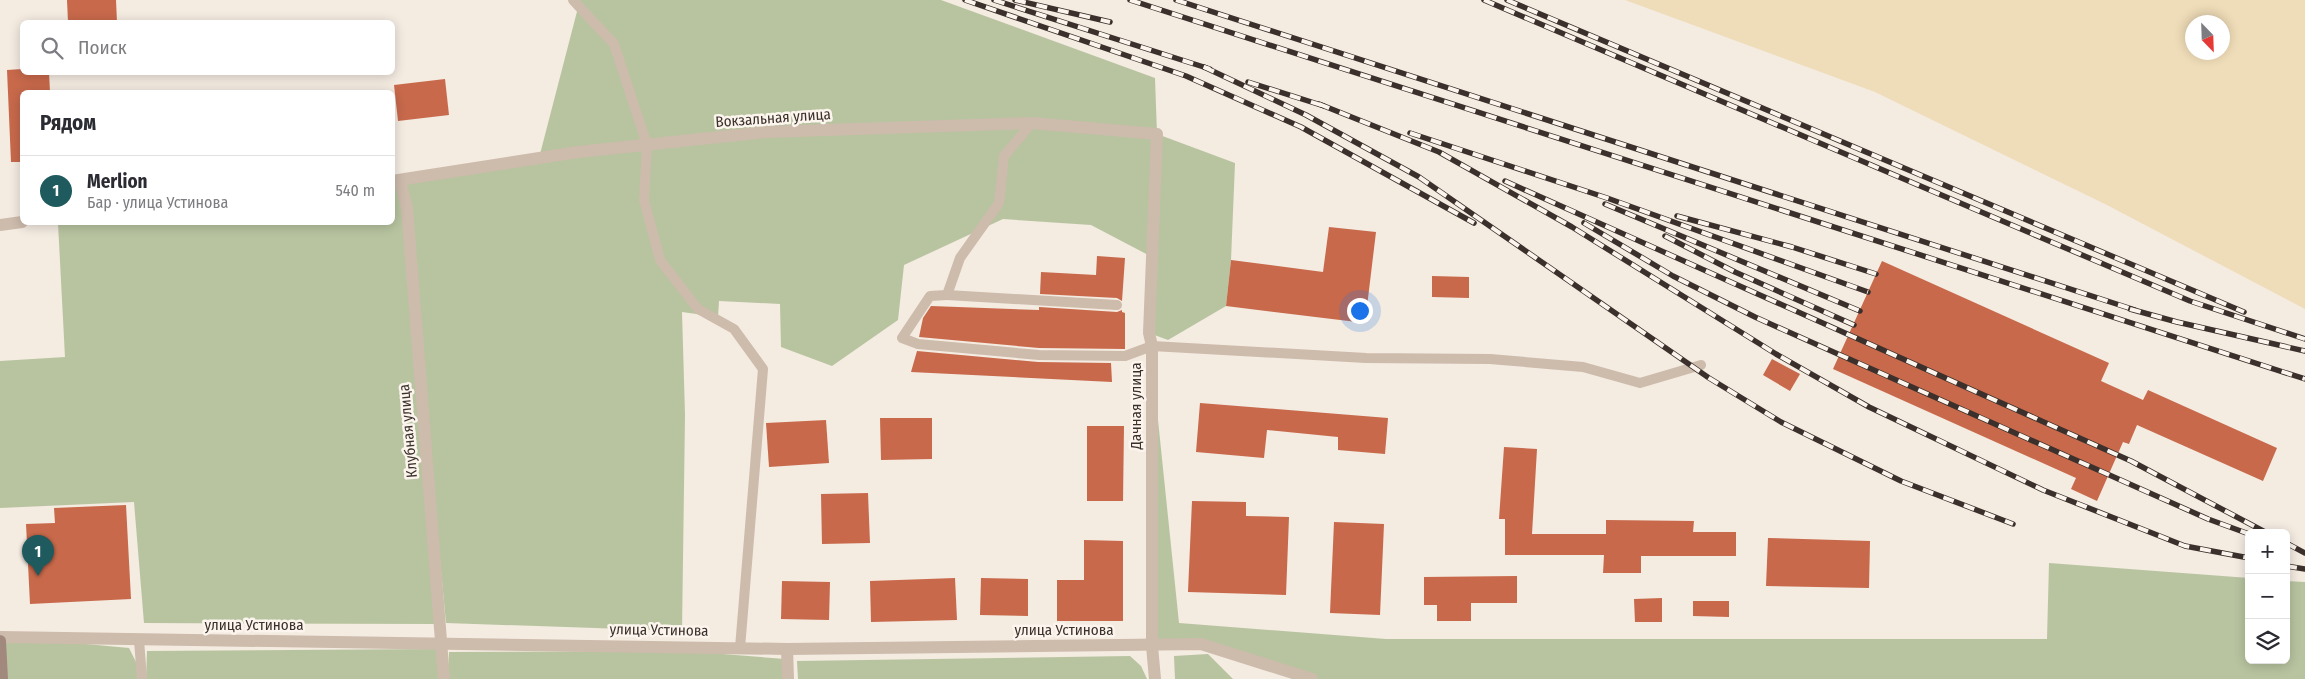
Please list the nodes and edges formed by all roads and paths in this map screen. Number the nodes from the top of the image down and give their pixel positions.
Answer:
1 (572, 0) edge
2 (1032, 123) junction
3 (1157, 134) joint
4 (647, 145) junction
5 (396, 181) edge
6 (20, 222) edge
7 (0, 225) edge
8 (947, 295) junction
9 (1117, 305) dead end
10 (1152, 346) junction
11 (1701, 365) dead end
12 (0, 637) edge
13 (139, 640) junction
14 (0, 641) edge
15 (442, 643) junction
16 (1152, 646) junction
17 (740, 648) junction
18 (787, 649) junction
19 (2, 679) edge
20 (142, 679) edge
21 (444, 679) edge
22 (788, 679) edge
23 (1155, 679) edge
24 (1312, 679) edge

1 - 4 lane
2 - 3 street, Вокзальная улица
2 - 4 street, Вокзальная улица
2 - 8 lane
3 - 10 street, Дачная улица
4 - 5 street, Вокзальная улица
4 - 17 lane
5 - 15 street, Клубная улица
6 - 7 street
8 - 9 lane
8 - 10 lane
10 - 11 lane
10 - 16 street, Дачная улица
12 - 13 street, улица Устинова
13 - 15 street, улица Устинова
13 - 20 lane
14 - 19 main road
15 - 17 street, улица Устинова
15 - 21 street, Клубная улица
16 - 18 street, улица Устинова
16 - 23 street, Дачная улица
16 - 24 street, улица Устинова
17 - 18 street, улица Устинова
18 - 22 street

